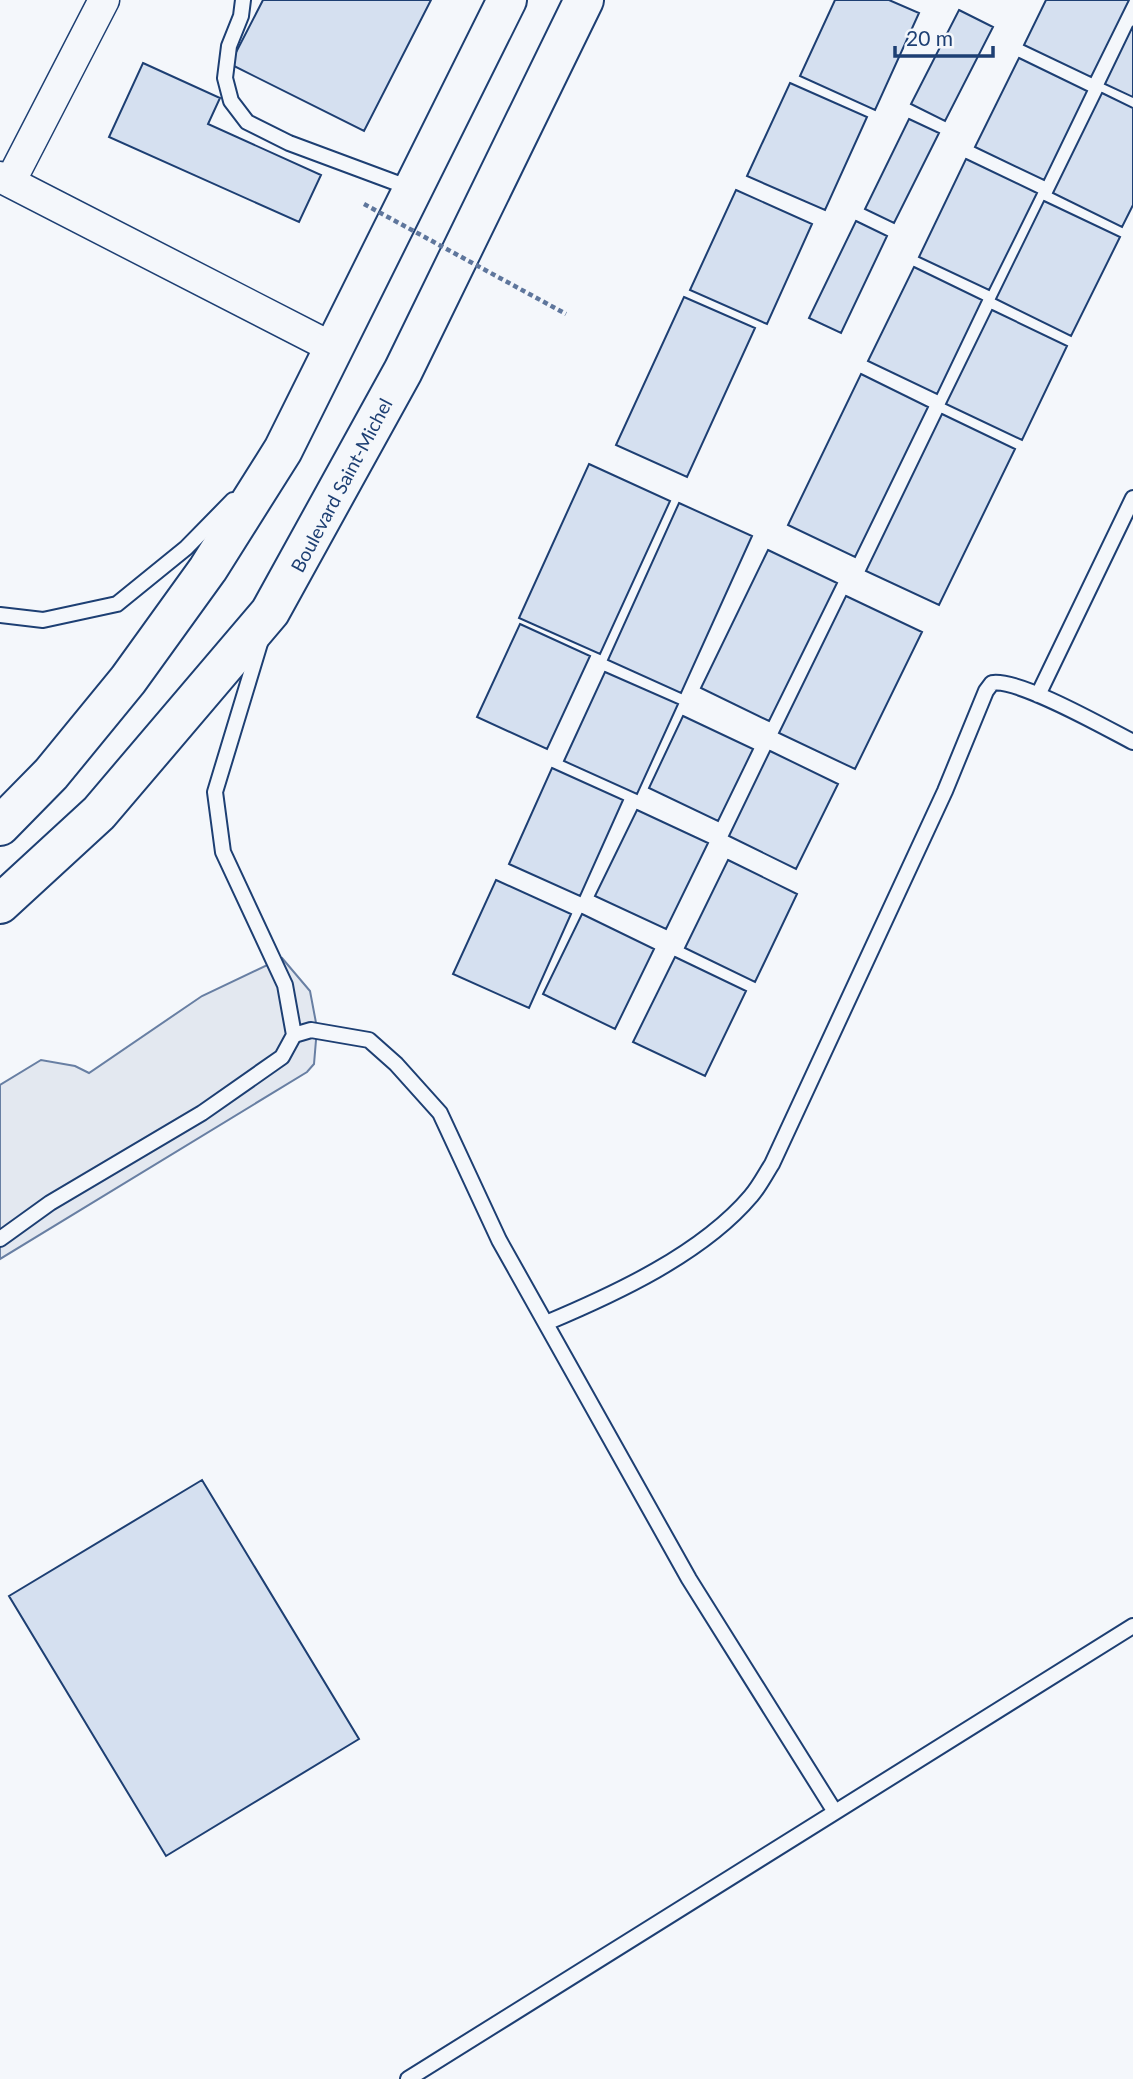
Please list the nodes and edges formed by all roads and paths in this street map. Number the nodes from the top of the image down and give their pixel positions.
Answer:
1 (104, 0) edge
2 (243, 0) edge
3 (507, 0) edge
4 (585, 0) edge
5 (5, 179) edge
6 (412, 188) junction
7 (364, 204) dead end
8 (566, 314) dead end
9 (333, 348) junction
10 (283, 450) junction
11 (1133, 498) edge
12 (270, 612) junction
13 (0, 615) edge
14 (1038, 695) junction
15 (1133, 742) edge
16 (0, 826) edge
17 (0, 904) edge
18 (294, 1035) junction
19 (0, 1239) edge
20 (546, 1323) junction
21 (1133, 1626) edge
22 (835, 1812) junction
23 (408, 2079) edge

1 - 5 street
2 - 6 lane
3 - 6 main road
4 - 12 main road, Boulevard Saint-Michel
5 - 9 street
6 - 9 main road
7 - 8 path, bridge
9 - 10 main road
10 - 13 lane
10 - 16 main road
11 - 14 lane
12 - 17 main road, Boulevard Saint-Michel
12 - 18 lane
14 - 15 lane
14 - 20 lane
18 - 19 lane
18 - 20 lane
20 - 22 lane
21 - 22 lane
22 - 23 lane

